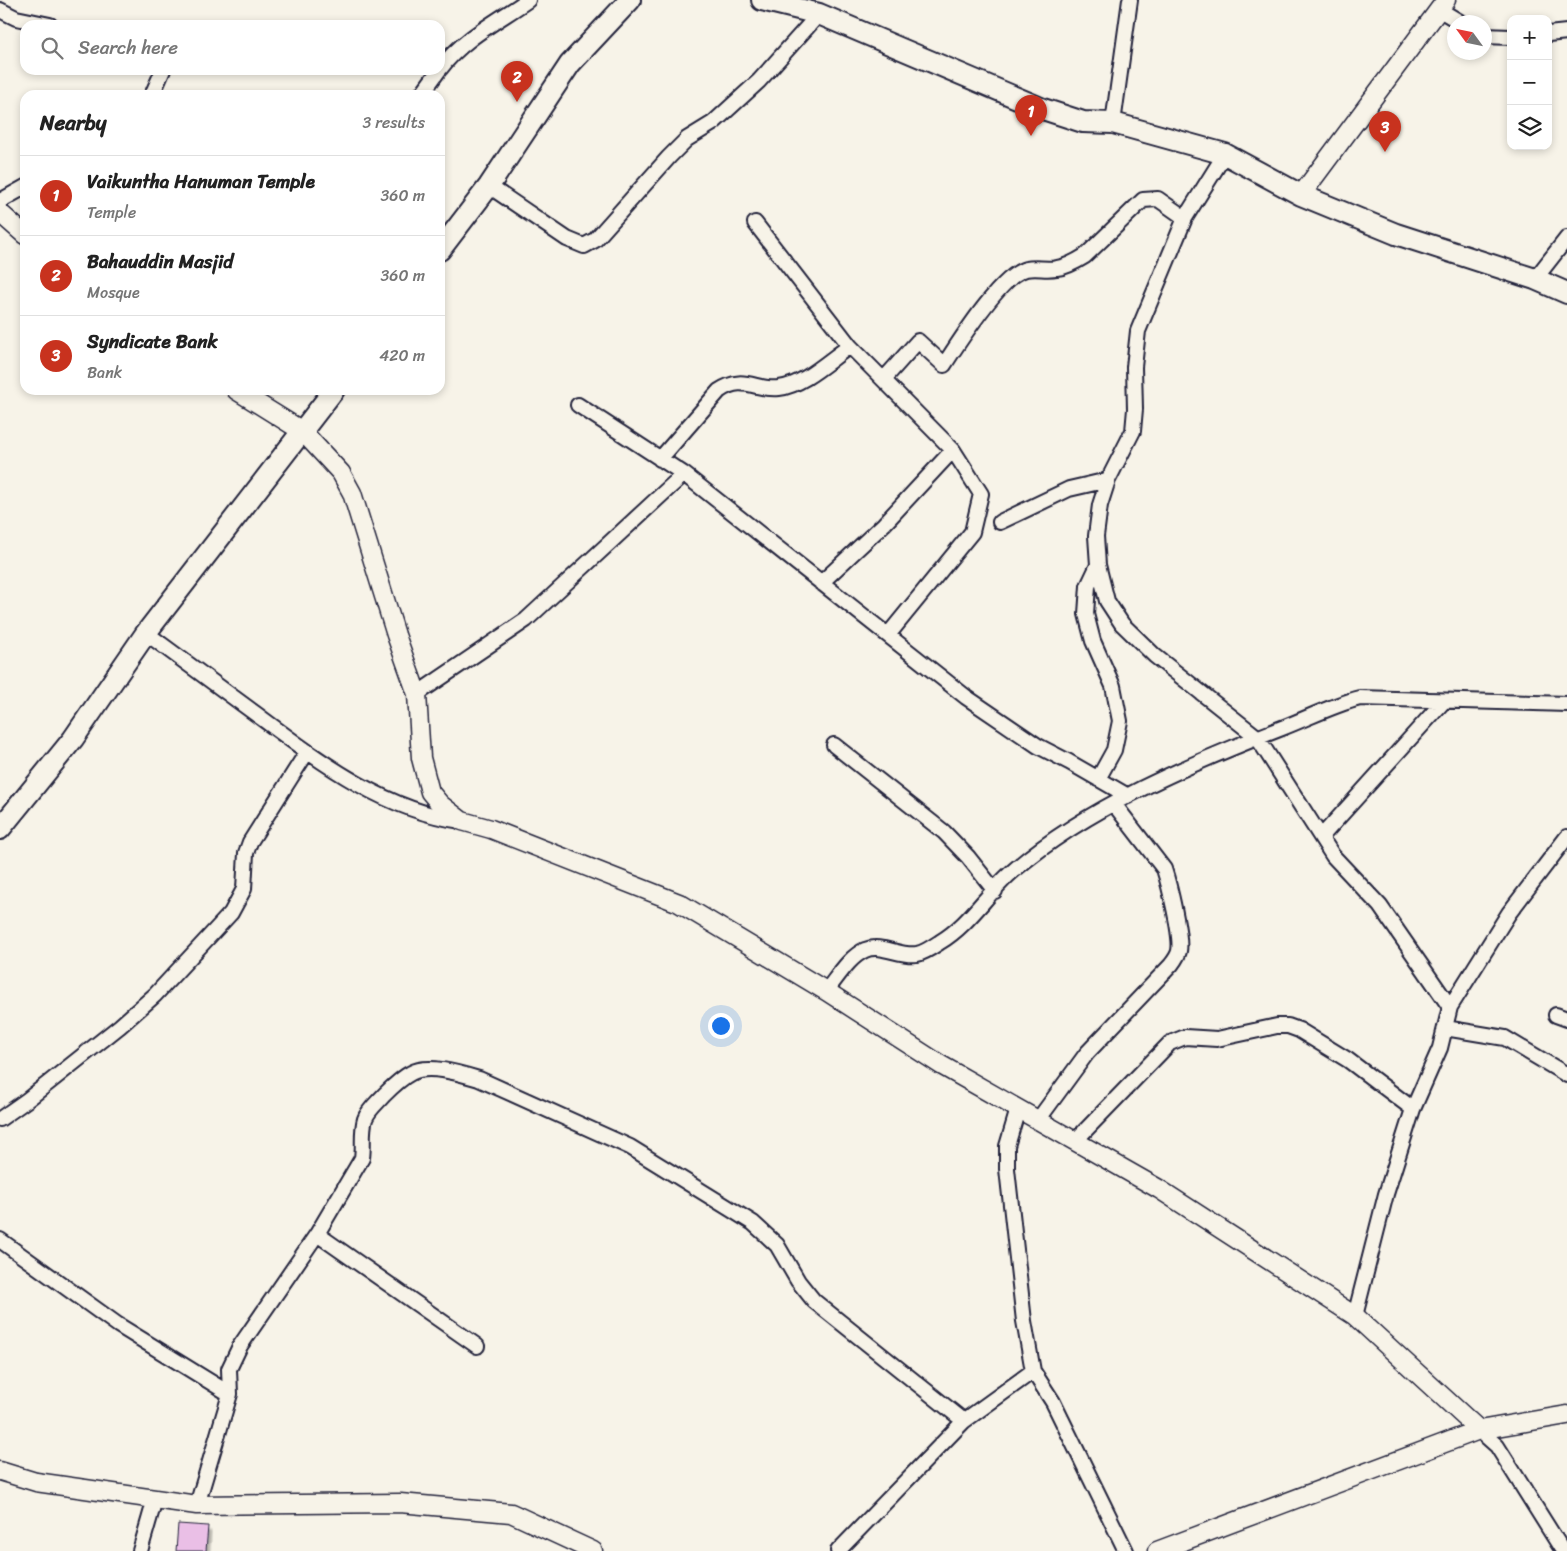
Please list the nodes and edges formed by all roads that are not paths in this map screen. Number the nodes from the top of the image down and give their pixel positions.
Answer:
1 (528, 0) edge
2 (630, 0) edge
3 (762, 0) edge
4 (1130, 0) edge
5 (1443, 5) edge
6 (0, 10) edge
7 (819, 14) junction
8 (1453, 15) edge
9 (26, 20) edge
10 (1567, 32) edge
11 (1552, 34) edge
12 (1492, 36) edge
13 (1507, 37) edge
14 (445, 62) edge
15 (161, 75) edge
16 (436, 75) edge
17 (154, 90) edge
18 (425, 90) edge
19 (1113, 123) junction
20 (1225, 154) junction
21 (489, 186) junction
22 (20, 190) edge
23 (1301, 196) junction
24 (0, 200) edge
25 (0, 213) edge
26 (1185, 218) junction
27 (755, 222) dead end
28 (20, 231) edge
29 (1567, 238) edge
30 (445, 243) edge
31 (1535, 279) junction
32 (1567, 293) edge
33 (850, 346) junction
34 (884, 379) junction
35 (244, 395) edge
36 (330, 395) edge
37 (578, 405) dead end
38 (302, 431) junction
39 (953, 450) junction
40 (660, 459) junction
41 (684, 474) junction
42 (1108, 480) junction
43 (1000, 522) dead end
44 (1098, 565) junction
45 (821, 583) junction
46 (146, 634) junction
47 (888, 635) junction
48 (417, 694) junction
49 (1444, 702) junction
50 (1567, 704) edge
51 (1257, 738) junction
52 (834, 745) dead end
53 (307, 752) junction
54 (1098, 779) junction
55 (1128, 796) junction
56 (1114, 804) junction
57 (462, 821) junction
58 (0, 828) edge
59 (1321, 837) junction
60 (1567, 837) edge
61 (995, 891) junction
62 (826, 991) junction
63 (1450, 1006) junction
64 (1445, 1028) junction
65 (1567, 1075) edge
66 (1018, 1109) junction
67 (1413, 1109) junction
68 (0, 1119) edge
69 (1038, 1120) junction
70 (1075, 1141) junction
71 (317, 1234) junction
72 (0, 1240) edge
73 (1355, 1316) junction
74 (478, 1346) dead end
75 (1033, 1371) junction
76 (230, 1394) junction
77 (1567, 1415) edge
78 (964, 1422) junction
79 (1479, 1430) junction
80 (0, 1471) edge
81 (155, 1499) junction
82 (197, 1505) junction
83 (140, 1551) edge
84 (593, 1551) edge
85 (838, 1551) edge
86 (1126, 1551) edge
87 (1157, 1551) edge
88 (1563, 1551) edge

1 - 14 street
2 - 21 main road
3 - 7 main road
4 - 19 street
5 - 8 street
5 - 23 street
6 - 9 street
7 - 19 main road
7 - 21 street
10 - 11 street
12 - 13 street
15 - 17 street
16 - 18 street
19 - 20 main road
20 - 23 main road
20 - 26 street
21 - 30 main road
22 - 24 street
23 - 31 main road
25 - 28 street
26 - 34 street
26 - 42 street
27 - 33 street
29 - 31 street
31 - 32 main road
33 - 34 street
33 - 40 street
34 - 39 street
35 - 38 street
36 - 38 main road
37 - 40 street
38 - 46 main road
38 - 48 street
39 - 45 street
39 - 47 street
40 - 41 street
41 - 45 street
41 - 48 street
42 - 43 street
42 - 44 street
44 - 51 street
44 - 54 street
45 - 47 street
46 - 53 street
46 - 58 main road
47 - 54 street
48 - 57 street
49 - 50 street
49 - 51 street
49 - 59 street
51 - 55 street
51 - 59 street
52 - 61 street
53 - 57 street
53 - 68 street
54 - 55 street
55 - 56 street
56 - 61 street
56 - 69 street
57 - 62 street
59 - 63 street
60 - 63 street
61 - 62 street
62 - 66 street
63 - 64 street
64 - 65 street
64 - 67 street
66 - 69 street
66 - 75 street
67 - 70 street
67 - 73 street
69 - 70 street
70 - 73 street
71 - 74 street
71 - 76 street
71 - 78 street
72 - 76 street
73 - 79 street
75 - 78 street
75 - 86 street
76 - 82 street
77 - 79 street
78 - 85 street
79 - 87 street
79 - 88 street
80 - 81 street
81 - 82 street
81 - 83 street
82 - 84 street

